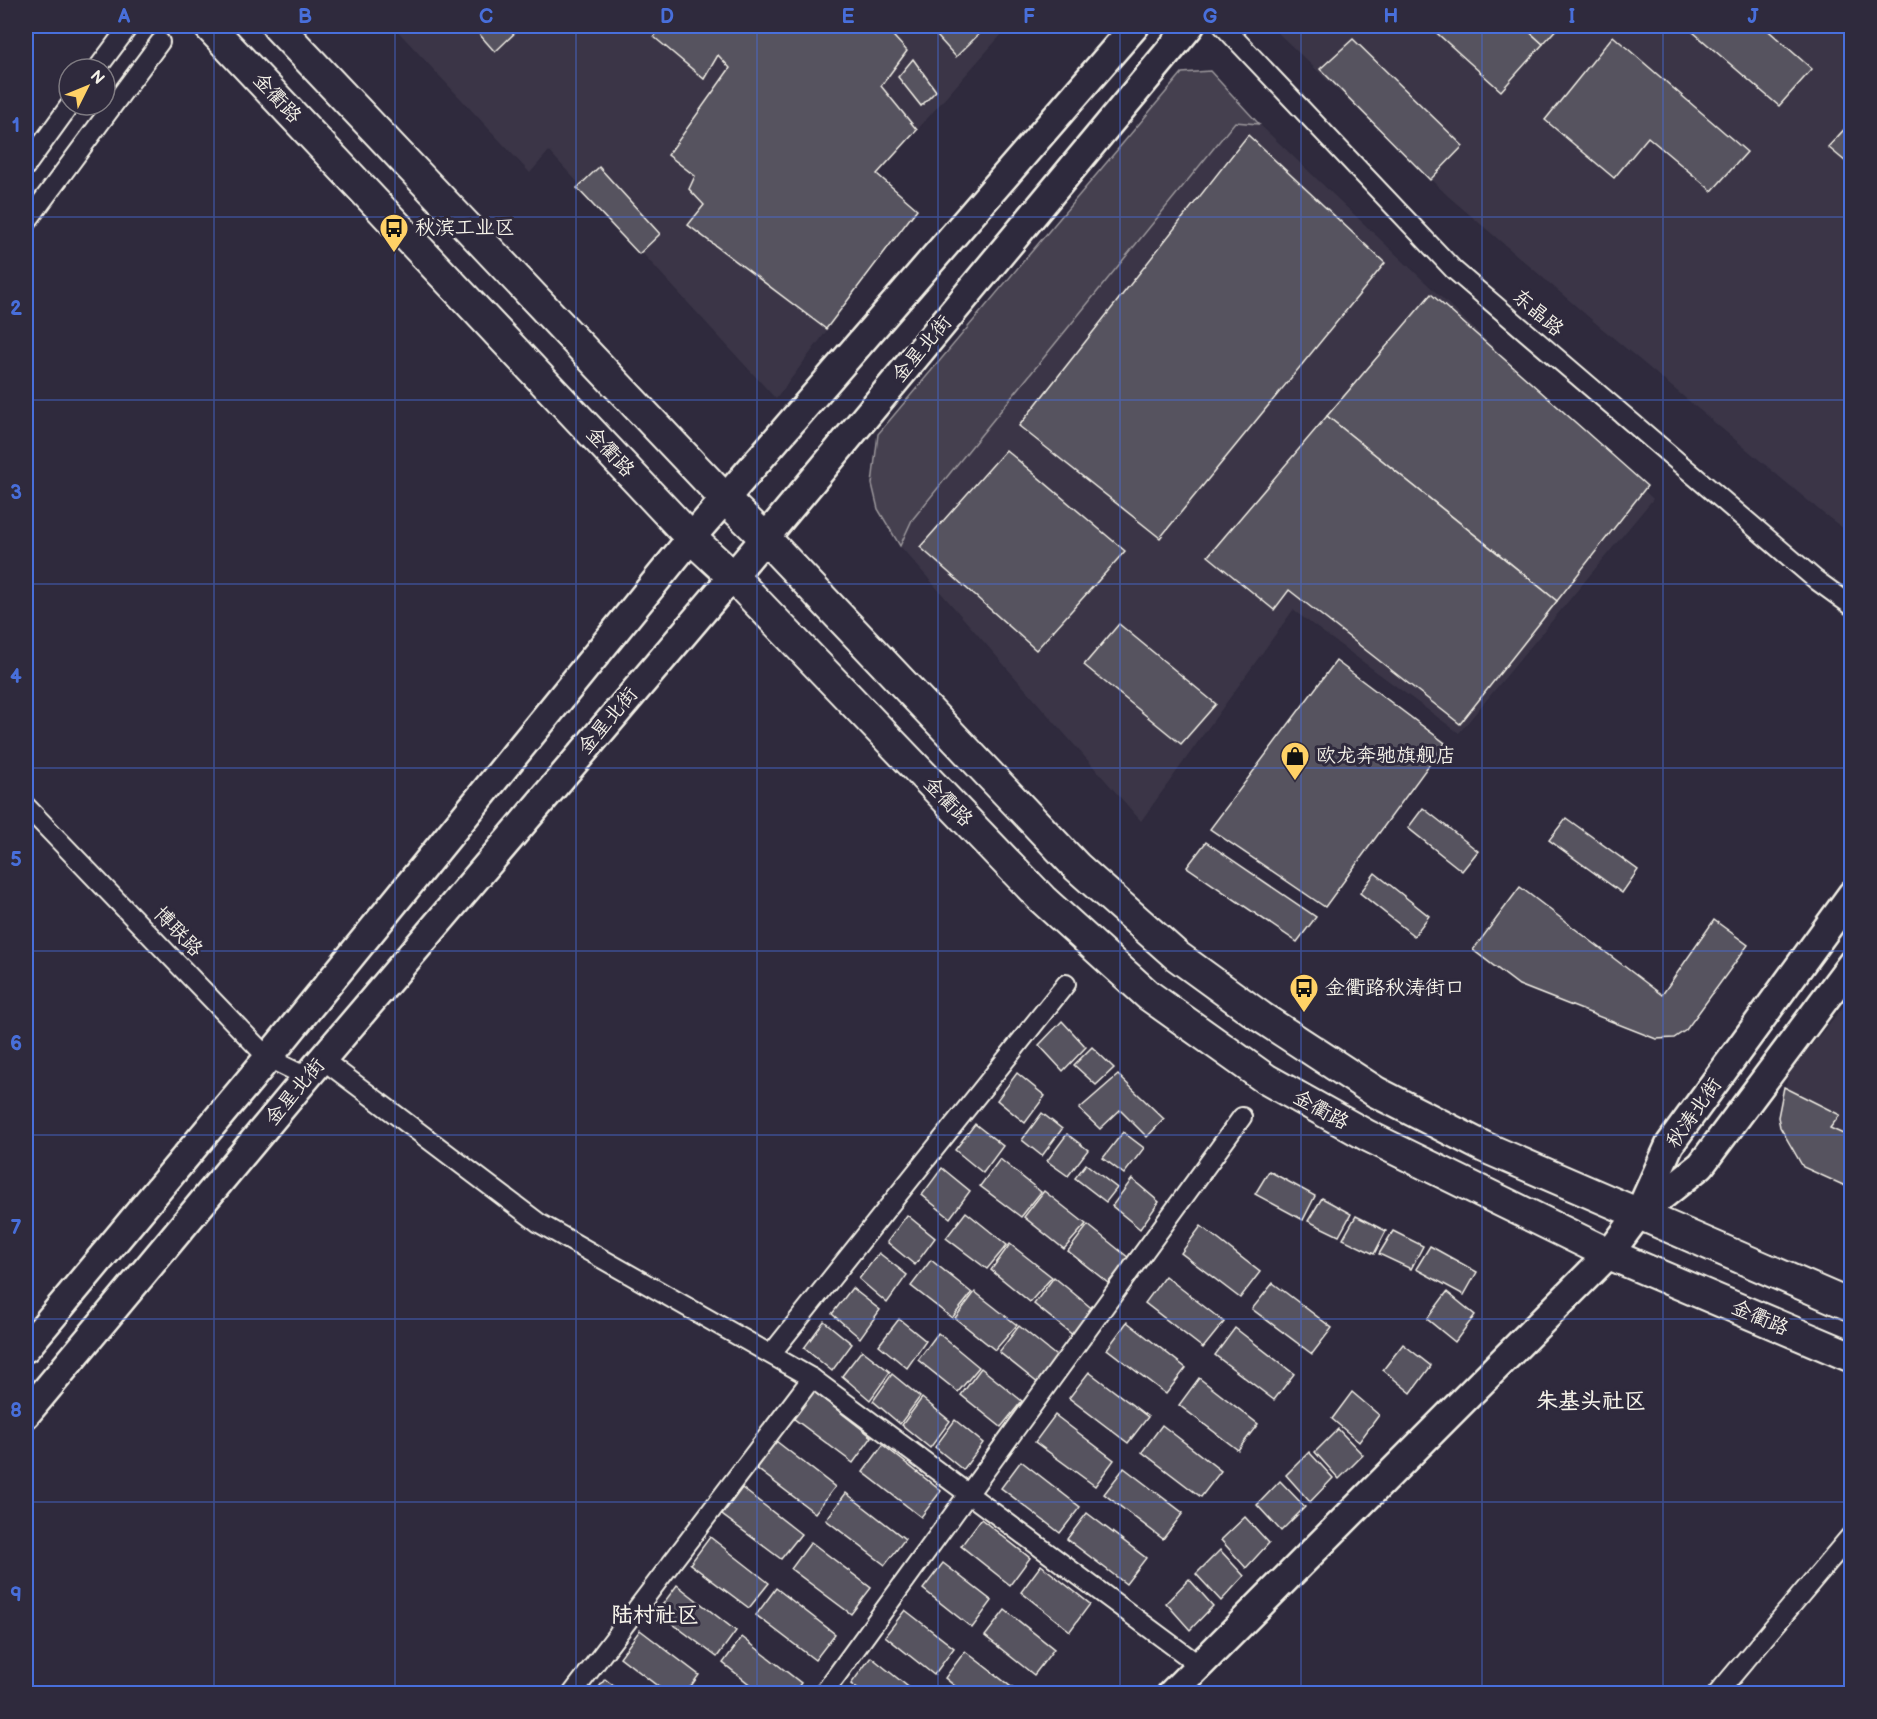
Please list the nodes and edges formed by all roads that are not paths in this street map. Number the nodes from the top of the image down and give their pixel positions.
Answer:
1 (129, 26) edge
2 (209, 26) edge
3 (278, 26) edge
4 (1135, 26) edge
5 (1190, 26) edge
6 (1223, 26) edge
7 (160, 42) dead end
8 (106, 57) edge
9 (61, 117) edge
10 (26, 166) edge
11 (26, 223) edge
12 (725, 499) junction
13 (691, 538) junction
14 (765, 538) junction
15 (731, 575) junction
16 (1851, 606) edge
17 (26, 806) edge
18 (1851, 894) edge
19 (1851, 963) edge
20 (1066, 984) dead end
21 (268, 1058) junction
22 (315, 1068) junction
23 (1242, 1117) dead end
24 (1638, 1215) junction
25 (1609, 1254) junction
26 (1851, 1306) edge
27 (26, 1348) edge
28 (771, 1354) junction
29 (1851, 1357) edge
30 (812, 1378) junction
31 (26, 1414) edge
32 (969, 1494) junction
33 (1851, 1534) edge
34 (1199, 1665) junction
35 (572, 1694) edge
36 (823, 1694) edge
37 (1171, 1694) edge
38 (1717, 1694) edge

1 - 8 street
2 - 13 main road, 金衢路
3 - 12 main road
4 - 12 main road
5 - 14 main road, 金星北街
6 - 16 street, 东晶路
7 - 11 street
9 - 10 street
12 - 13 main road
12 - 14 main road
13 - 15 main road, 金衢路
13 - 21 main road
14 - 15 main road, 金星北街
14 - 24 main road
15 - 22 main road, 金星北街
15 - 25 main road, 金衢路
17 - 21 street, 博联路
18 - 24 main road, 秋涛北街
19 - 24 main road, 秋涛北街
20 - 28 street
21 - 22 street, 博联路
21 - 27 main road
22 - 28 street, 博联路
22 - 31 main road, 金星北街
23 - 32 street
24 - 25 main road
24 - 26 main road
25 - 29 main road, 金衢路
25 - 34 main road
28 - 30 street, 博联路
30 - 32 street, 博联路
30 - 35 street
32 - 34 street, 博联路
32 - 36 street
33 - 38 street
34 - 37 main road

